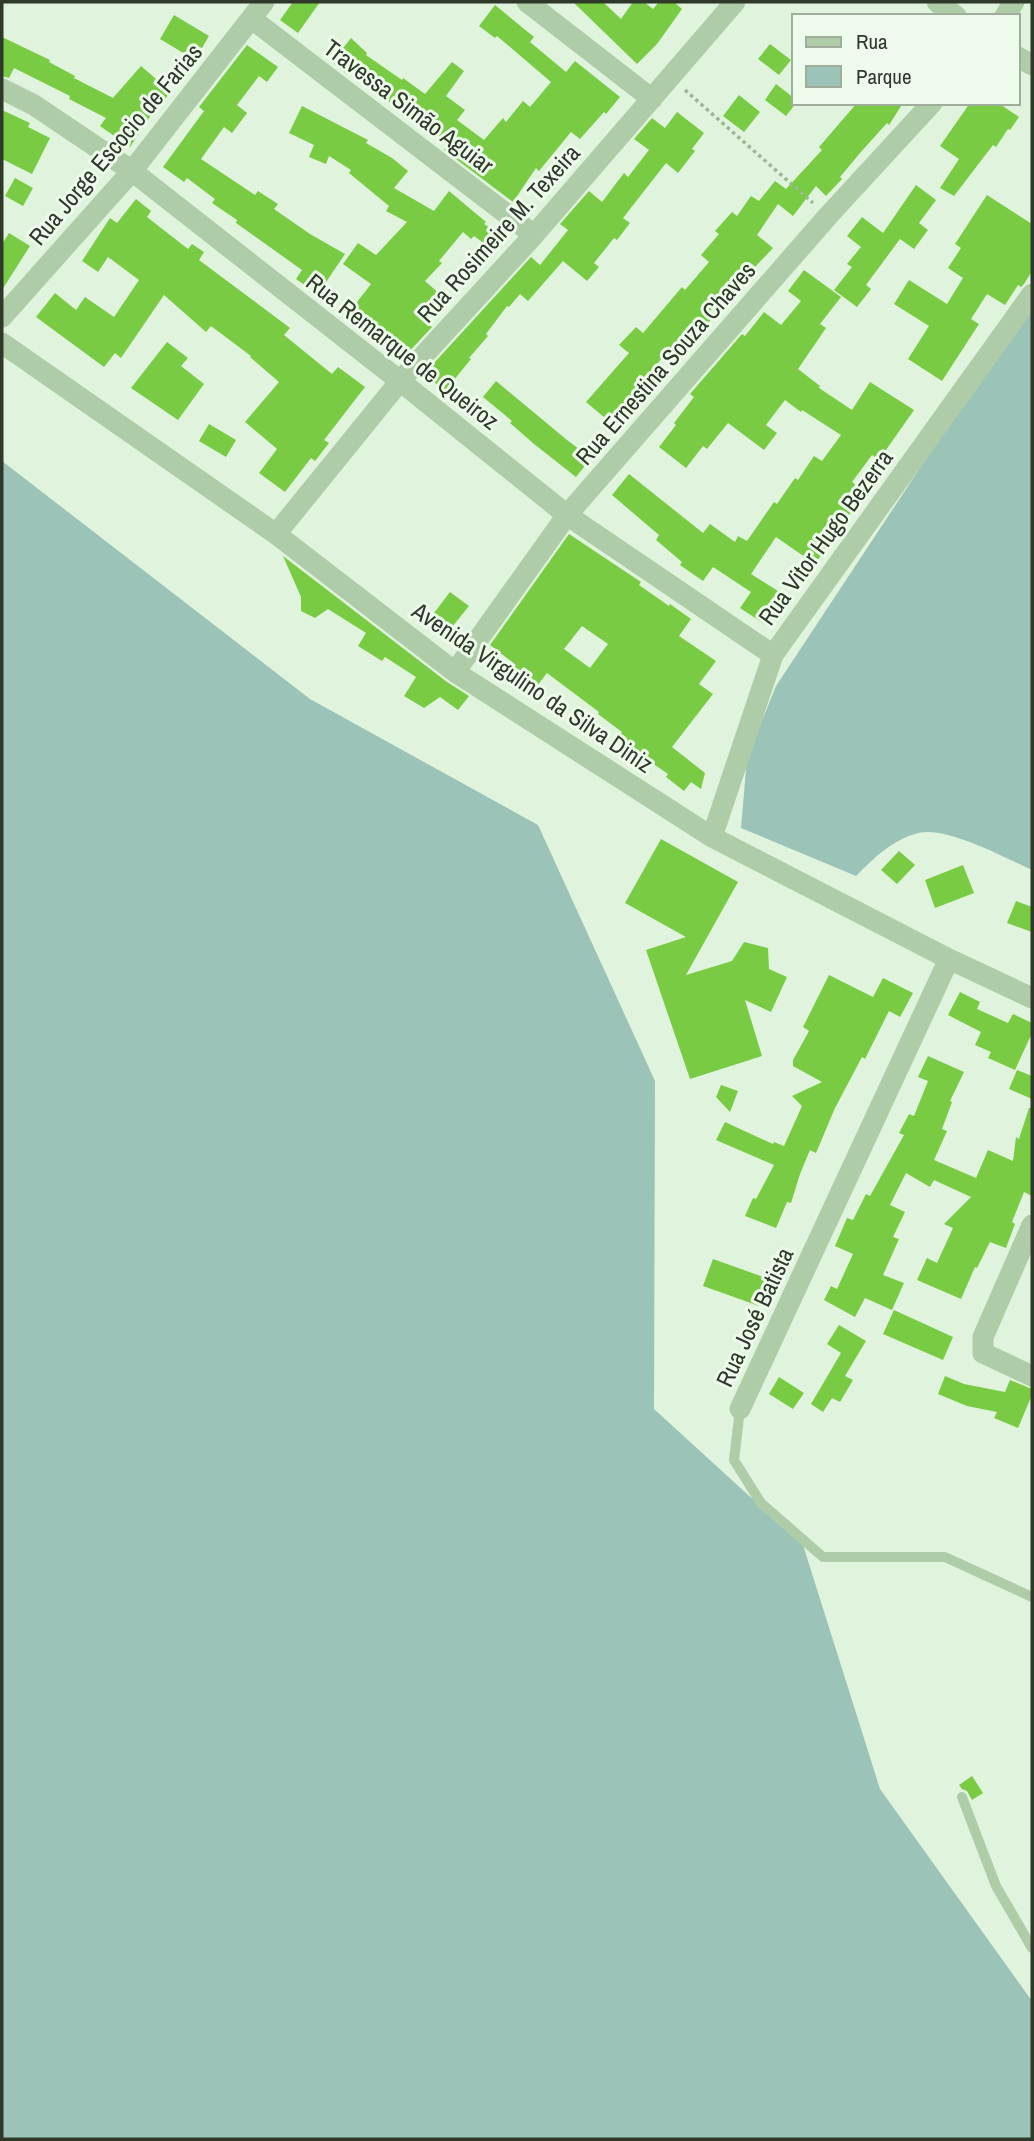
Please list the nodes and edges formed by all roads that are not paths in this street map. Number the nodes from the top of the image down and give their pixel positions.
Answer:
1 (527, 2) edge
2 (735, 2) edge
3 (937, 2) edge
4 (258, 10) edge
5 (953, 14) edge
6 (2, 89) edge
7 (652, 99) junction
8 (930, 105) edge
9 (132, 172) junction
10 (534, 235) junction
11 (1032, 294) edge
12 (2, 317) edge
13 (2, 343) edge
14 (400, 381) junction
15 (567, 516) junction
16 (276, 534) junction
17 (772, 655) junction
18 (455, 672) junction
19 (712, 837) junction
20 (949, 959) junction
21 (1032, 998) edge
22 (1032, 1225) edge
23 (1032, 1376) edge
24 (740, 1409) joint
25 (1032, 1597) edge
26 (962, 1797) dead end
27 (1032, 1948) edge

1 - 7 street
2 - 7 street, Rua Rosimeire M. Texeira
3 - 5 street
4 - 9 street, Rua Jorge Escocio de Farias
4 - 10 street, Travessa Simão Aguiar
6 - 9 street, Rua Remarque de Queiroz
7 - 10 street, Rua Rosimeire M. Texeira
8 - 15 street, Rua Ernestina Souza Chaves
9 - 12 street, Rua Jorge Escocio de Farias
9 - 14 street, Rua Remarque de Queiroz
10 - 14 street, Rua Rosimeire M. Texeira
11 - 17 street, Rua Vitor Hugo Bezerra
13 - 16 street, Avenida Virgulino da Silva Diniz
14 - 15 street, Rua Remarque de Queiroz
14 - 16 street, Rua Rosimeire M. Texeira
15 - 17 street, Rua Remarque de Queiroz
15 - 18 street, Rua Ernestina Souza Chaves
16 - 18 street, Avenida Virgulino da Silva Diniz
17 - 19 street, Rua Vitor Hugo Bezerra
18 - 19 street, Avenida Virgulino da Silva Diniz
19 - 20 street, Avenida Virgulino da Silva Diniz
20 - 21 street, Avenida Virgulino da Silva Diniz
20 - 24 street, Rua José Batista
22 - 23 street
24 - 25 lane, Rua José Batista
26 - 27 lane

